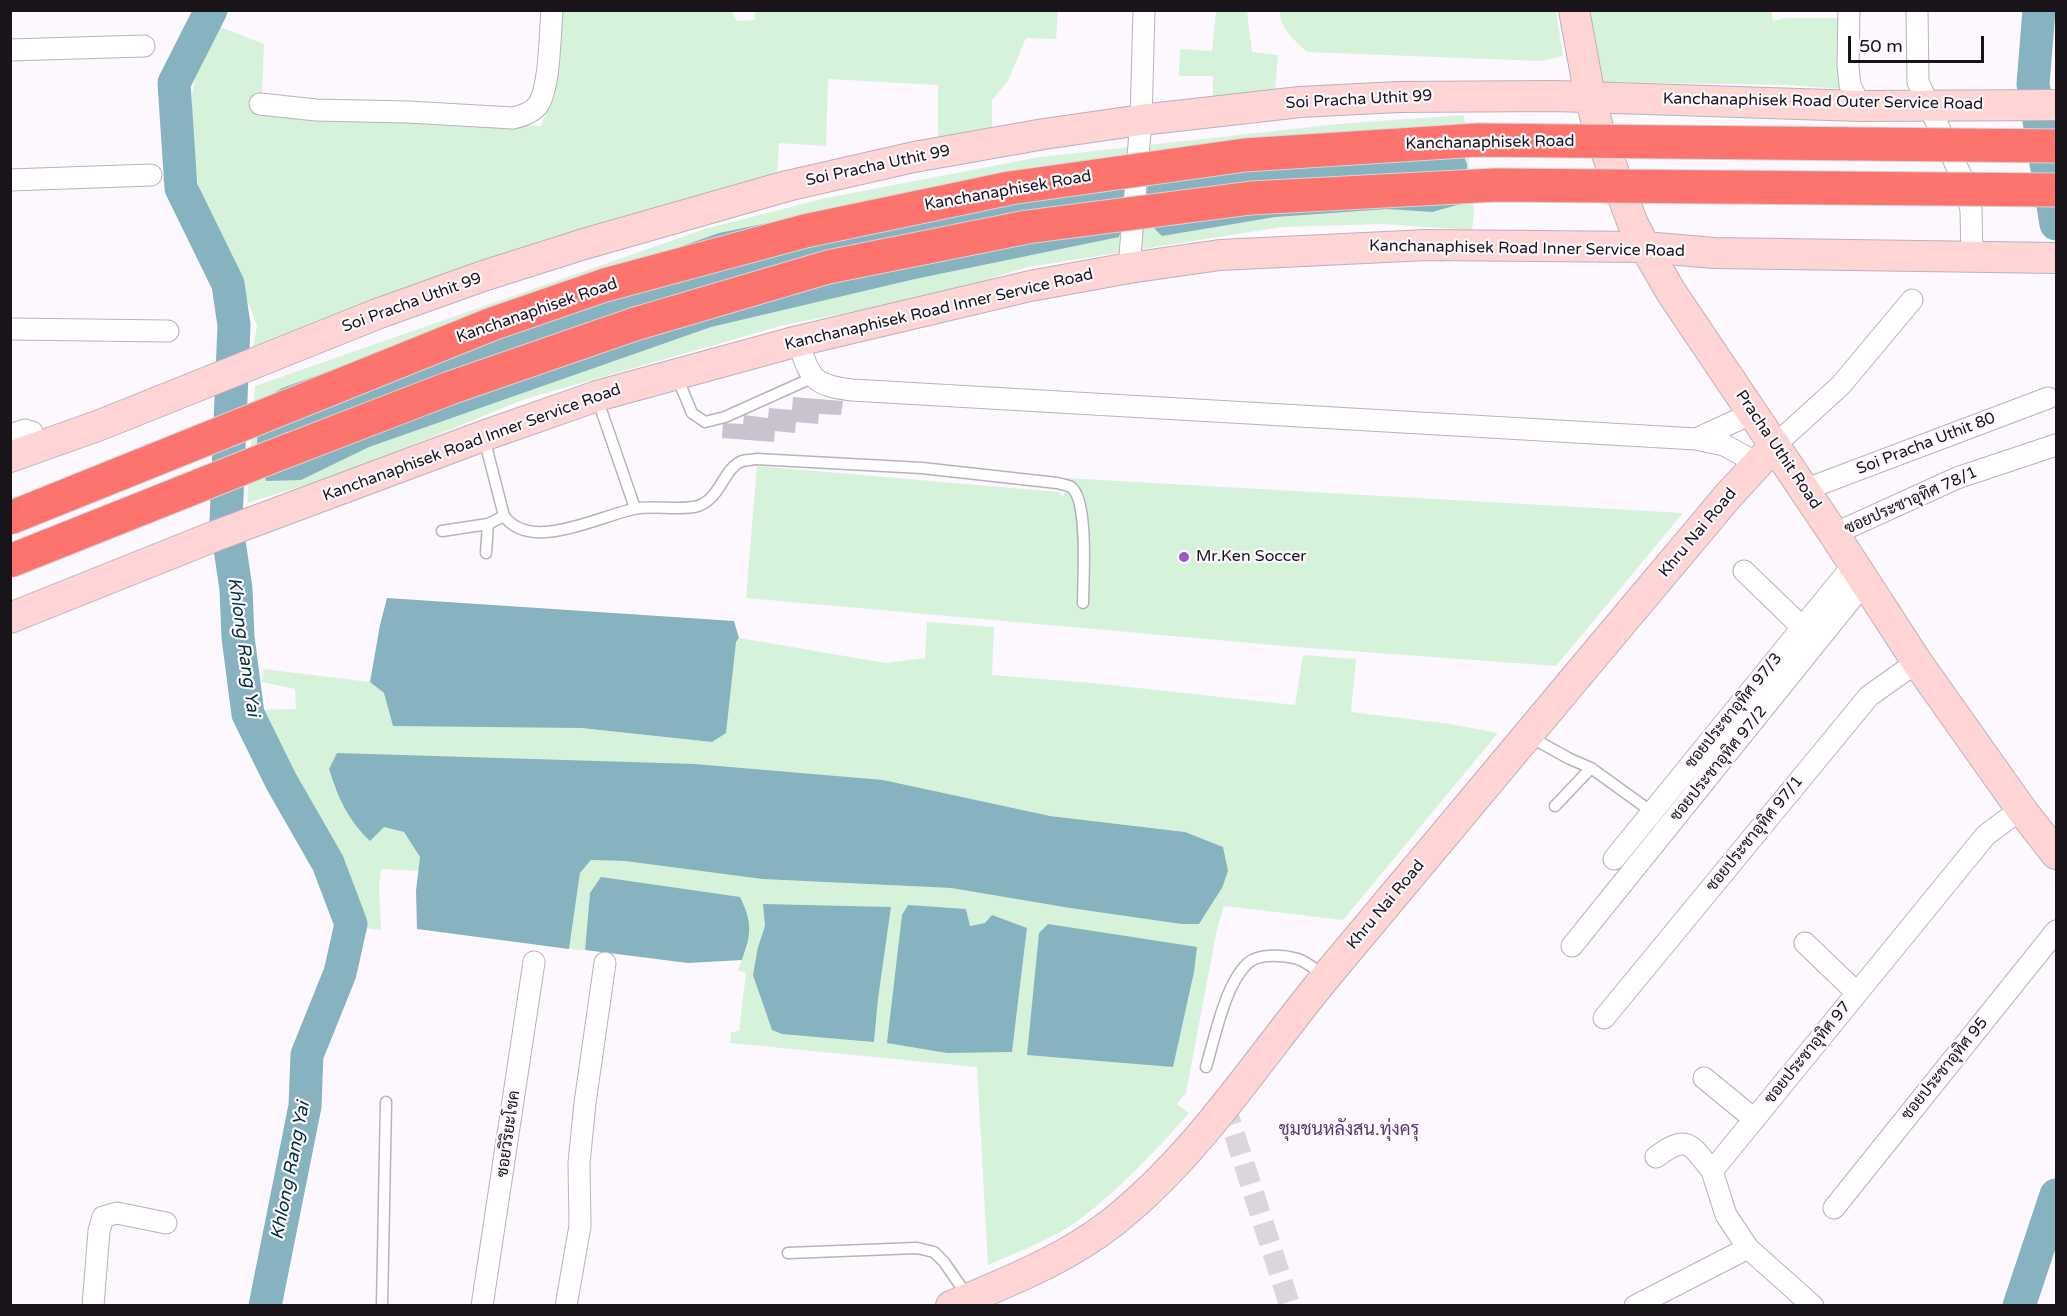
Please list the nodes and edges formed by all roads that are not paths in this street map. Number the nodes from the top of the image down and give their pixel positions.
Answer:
1 (552, 10) edge
2 (1144, 10) edge
3 (1574, 10) edge
4 (1849, 10) edge
5 (1917, 10) edge
6 (144, 46) dead end
7 (10, 50) edge
8 (1590, 97) junction
9 (260, 104) dead end
10 (1929, 105) junction
11 (2054, 105) edge
12 (1860, 106) junction
13 (1141, 120) junction
14 (2056, 146) edge
15 (151, 176) dead end
16 (10, 180) edge
17 (2056, 190) edge
18 (1645, 248) junction
19 (1972, 257) junction
20 (2048, 258) edge
21 (1129, 268) junction
22 (1912, 300) dead end
23 (10, 329) edge
24 (168, 331) dead end
25 (798, 341) junction
26 (676, 375) junction
27 (814, 378) junction
28 (597, 396) junction
29 (2048, 398) dead end
30 (1753, 413) junction
31 (10, 435) edge
32 (483, 436) junction
33 (1696, 439) junction
34 (2056, 445) edge
35 (38, 447) junction
36 (1766, 454) junction
37 (10, 457) edge
38 (1804, 490) junction
39 (635, 508) junction
40 (504, 516) junction
41 (10, 518) edge
42 (488, 524) junction
43 (442, 531) dead end
44 (1834, 534) junction
45 (486, 553) dead end
46 (10, 561) edge
47 (1744, 572) dead end
48 (1860, 573) junction
49 (1083, 603) dead end
50 (10, 618) edge
51 (1803, 628) junction
52 (1917, 662) junction
53 (1528, 735) junction
54 (1591, 768) junction
55 (1555, 806) dead end
56 (2020, 809) junction
57 (1652, 812) junction
58 (2056, 854) edge
59 (1614, 859) dead end
60 (2056, 930) edge
61 (1805, 942) dead end
62 (1572, 946) dead end
63 (534, 963) dead end
64 (604, 963) dead end
65 (1326, 976) junction
66 (1857, 993) junction
67 (1604, 1018) dead end
68 (1206, 1067) dead end
69 (1704, 1078) dead end
70 (386, 1102) dead end
71 (1754, 1119) junction
72 (1656, 1157) dead end
73 (1712, 1171) junction
74 (1834, 1208) dead end
75 (166, 1223) dead end
76 (1748, 1248) junction
77 (788, 1253) dead end
78 (960, 1302) edge
79 (93, 1305) edge
80 (382, 1305) edge
81 (482, 1305) edge
82 (566, 1305) edge
83 (1635, 1305) edge
84 (1813, 1305) edge

1 - 9 street
2 - 13 street
3 - 8 main road, Pracha Uthit Road
4 - 12 street
5 - 10 street
6 - 7 street
8 - 12 main road, Kanchanaphisek Road Outer Service Road
8 - 13 main road, Soi Pracha Uthit 99
8 - 18 main road, Pracha Uthit Road
10 - 11 main road, Kanchanaphisek Road Outer Service Road
10 - 12 main road, Kanchanaphisek Road Outer Service Road
10 - 19 street
13 - 21 street
13 - 35 main road, Soi Pracha Uthit 99
14 - 41 highway, Kanchanaphisek Road, bridge
15 - 16 street
17 - 46 highway, bridge
18 - 19 main road, Kanchanaphisek Road Inner Service Road
18 - 21 main road, Kanchanaphisek Road Inner Service Road
18 - 30 main road, Pracha Uthit Road
19 - 20 main road, Kanchanaphisek Road Inner Service Road
21 - 25 main road, Kanchanaphisek Road Inner Service Road
22 - 36 street
23 - 24 street
25 - 26 main road, Kanchanaphisek Road Inner Service Road
25 - 27 street
26 - 27 lane
26 - 28 main road, Kanchanaphisek Road Inner Service Road
27 - 33 street
28 - 32 main road, Kanchanaphisek Road Inner Service Road
28 - 39 lane
29 - 38 street, Soi Pracha Uthit 80
30 - 33 street
30 - 36 main road, Pracha Uthit Road
31 - 35 street
32 - 40 lane
32 - 50 main road, Kanchanaphisek Road Inner Service Road
33 - 36 street
34 - 44 street, ซอยประชาอุทิศ 78/1
35 - 37 main road
36 - 38 main road, Pracha Uthit Road
36 - 53 main road, Khru Nai Road
38 - 44 main road, Pracha Uthit Road
39 - 40 lane
39 - 49 lane
40 - 42 lane
42 - 43 lane
42 - 45 lane
44 - 48 main road, Pracha Uthit Road
47 - 51 street
48 - 51 street, ซอยประชาอุทิศ 97/3
48 - 52 main road, Pracha Uthit Road
48 - 62 street, ซอยประชาอุทิศ 97/2
51 - 57 street, ซอยประชาอุทิศ 97/3
52 - 56 main road, Pracha Uthit Road
52 - 67 street, ซอยประชาอุทิศ 97/1
53 - 54 lane
53 - 65 main road, Khru Nai Road
54 - 55 lane
54 - 57 lane
56 - 58 main road, Pracha Uthit Road
56 - 66 street, ซอยประชาอุทิศ 97
57 - 59 street, ซอยประชาอุทิศ 97/3
60 - 74 street, ซอยประชาอุทิศ 95
61 - 66 street
63 - 81 street, ซอยวิริยะโชค
64 - 82 street
65 - 68 lane
65 - 78 main road, Khru Nai Road
66 - 71 street, ซอยประชาอุทิศ 97
69 - 71 street
70 - 80 lane
71 - 73 street, ซอยประชาอุทิศ 97
72 - 73 street
73 - 76 street
75 - 79 street
76 - 83 street
76 - 84 street
77 - 78 lane

